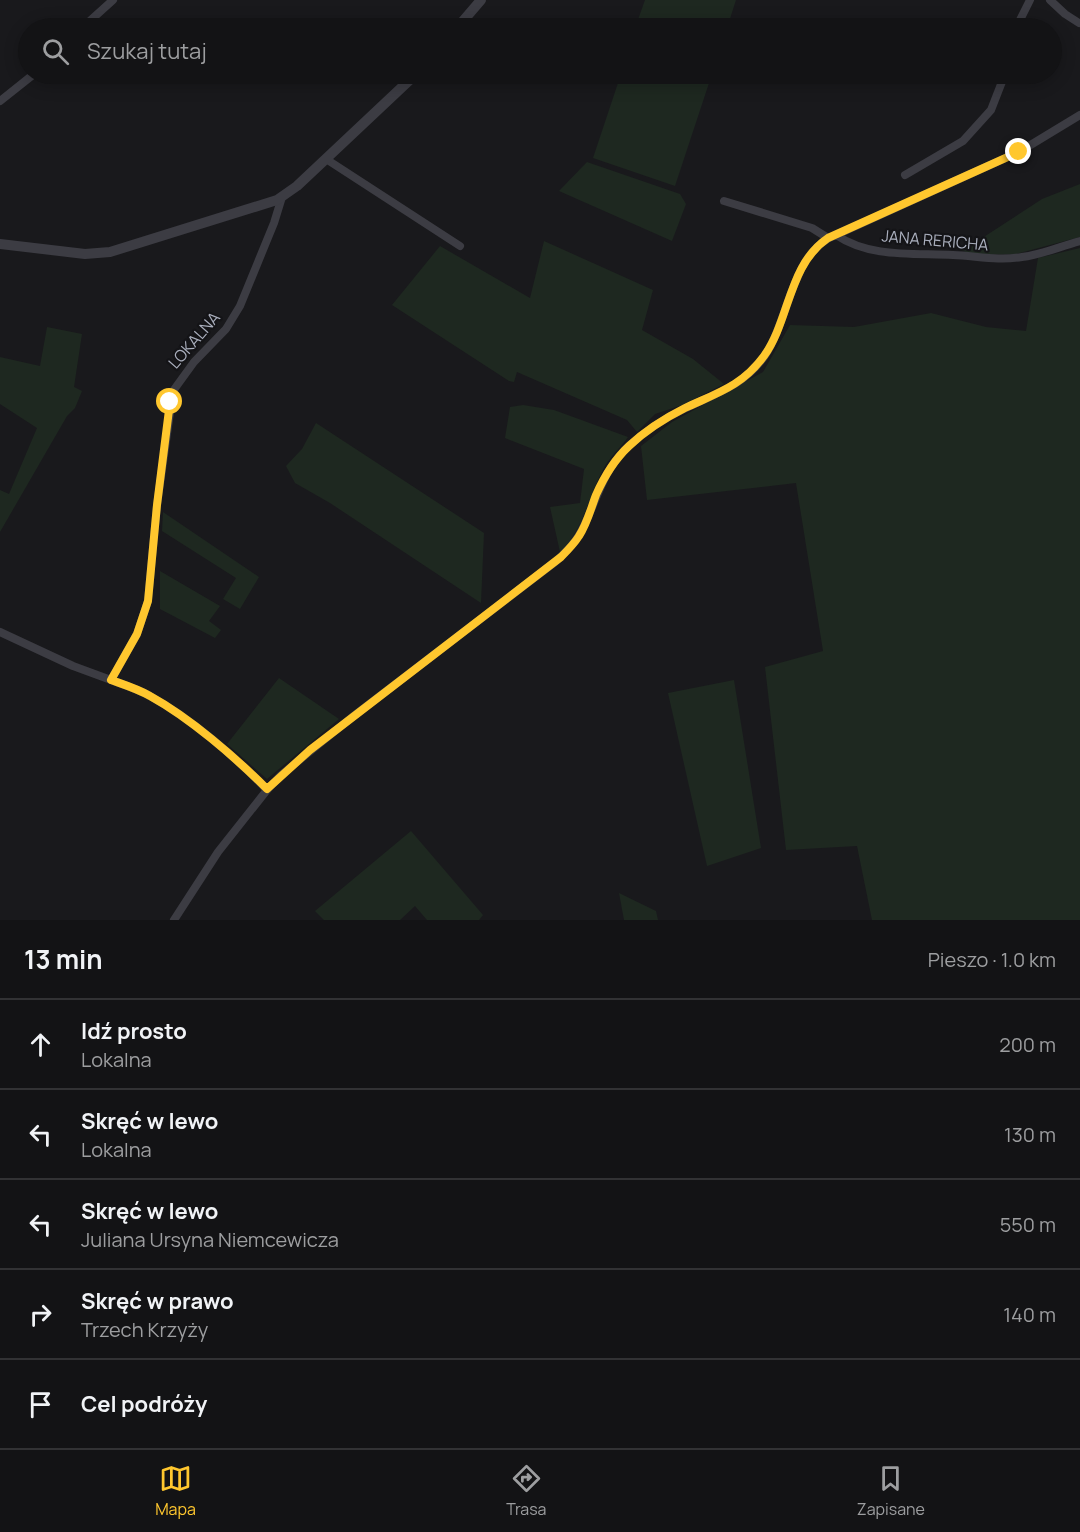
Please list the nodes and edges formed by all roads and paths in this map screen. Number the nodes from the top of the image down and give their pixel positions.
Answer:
1 (113, 0) edge
2 (481, 0) edge
3 (1030, 0) edge
4 (1050, 0) edge
5 (93, 18) edge
6 (466, 18) edge
7 (1021, 18) edge
8 (1079, 23) edge
9 (21, 84) edge
10 (405, 84) edge
11 (1001, 84) edge
12 (0, 101) edge
13 (1080, 115) edge
14 (326, 159) junction
15 (905, 175) dead end
16 (282, 197) junction
17 (724, 201) dead end
18 (832, 236) junction
19 (1080, 241) edge
20 (0, 244) edge
21 (460, 246) dead end
22 (0, 632) edge
23 (111, 680) junction
24 (267, 789) junction
25 (174, 920) edge

1 - 5 street
2 - 6 street
3 - 7 street
4 - 8 street
9 - 12 street
10 - 14 street
11 - 15 street
13 - 18 street
14 - 16 street
14 - 21 street
16 - 20 street
16 - 23 street, LOKALNA
17 - 18 street, JANA RERICHA
18 - 19 street, JANA RERICHA
18 - 24 street
22 - 23 street
23 - 24 street
24 - 25 street

